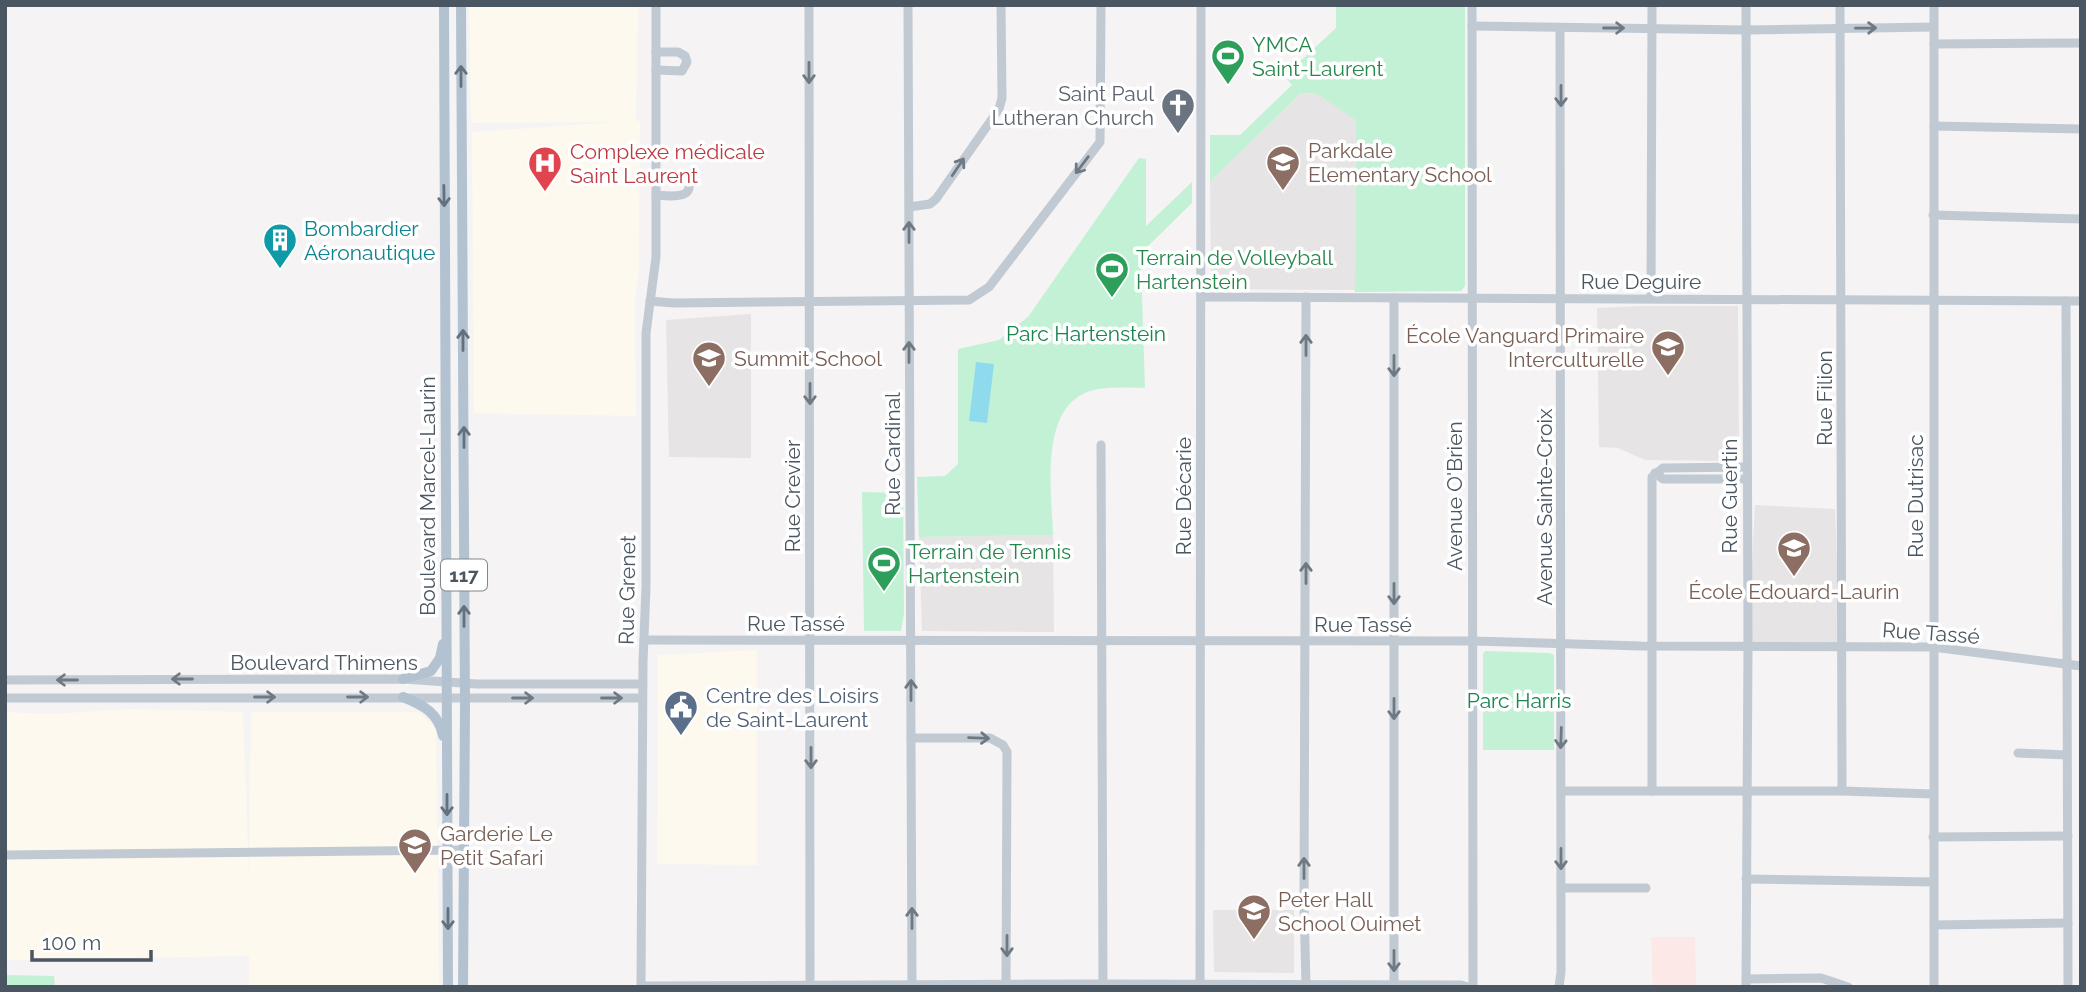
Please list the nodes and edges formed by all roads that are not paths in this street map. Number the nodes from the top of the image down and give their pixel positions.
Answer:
1 (444, 5) edge
2 (461, 5) edge
3 (656, 5) edge
4 (809, 5) edge
5 (908, 5) edge
6 (1001, 5) edge
7 (1101, 5) edge
8 (1201, 5) edge
9 (1472, 5) edge
10 (1652, 5) edge
11 (1745, 5) edge
12 (1840, 5) edge
13 (1934, 5) edge
14 (1472, 26) junction
15 (1934, 27) junction
16 (1560, 28) junction
17 (1652, 28) junction
18 (1840, 28) junction
19 (1746, 30) junction
20 (2081, 43) edge
21 (1934, 44) junction
22 (656, 52) junction
23 (656, 70) junction
24 (1934, 126) junction
25 (2081, 129) edge
26 (656, 176) junction
27 (656, 195) junction
28 (909, 207) junction
29 (1933, 215) junction
30 (2081, 219) edge
31 (1201, 297) junction
32 (1306, 297) junction
33 (1472, 297) junction
34 (1394, 298) junction
35 (1562, 298) junction
36 (1651, 298) junction
37 (1748, 299) junction
38 (1841, 299) junction
39 (909, 300) junction
40 (650, 301) junction
41 (1933, 301) junction
42 (2066, 301) junction
43 (2081, 301) edge
44 (809, 302) junction
45 (446, 408) junction
46 (463, 408) junction
47 (1101, 445) dead end
48 (1746, 467) junction
49 (1702, 474) junction
50 (1746, 479) junction
51 (447, 620) junction
52 (644, 640) junction
53 (811, 641) junction
54 (911, 641) junction
55 (1102, 641) junction
56 (1306, 641) junction
57 (1394, 641) junction
58 (1472, 641) junction
59 (1200, 642) junction
60 (1562, 645) junction
61 (1652, 646) junction
62 (1748, 646) junction
63 (1840, 646) junction
64 (1933, 647) junction
65 (2067, 665) junction
66 (2081, 666) edge
67 (403, 679) junction
68 (5, 680) edge
69 (448, 682) junction
70 (465, 684) junction
71 (642, 684) junction
72 (403, 697) junction
73 (448, 697) junction
74 (465, 697) junction
75 (5, 698) edge
76 (642, 698) junction
77 (911, 738) junction
78 (2018, 753) dead end
79 (2067, 755) junction
80 (447, 759) junction
81 (1562, 791) junction
82 (1652, 791) junction
83 (1748, 792) junction
84 (1842, 792) junction
85 (1933, 794) junction
86 (2068, 836) junction
87 (1933, 837) junction
88 (463, 850) junction
89 (447, 851) junction
90 (5, 855) edge
91 (1746, 879) junction
92 (1933, 882) junction
93 (1561, 888) junction
94 (1646, 888) dead end
95 (2068, 923) junction
96 (1934, 925) junction
97 (1746, 983) edge
98 (1103, 985) edge
99 (1306, 985) edge
100 (641, 986) edge
101 (692, 986) edge
102 (720, 986) edge
103 (810, 986) edge
104 (912, 986) edge
105 (1006, 986) edge
106 (1200, 986) edge
107 (1394, 986) edge
108 (1843, 986) edge
109 (448, 987) edge
110 (463, 987) edge
111 (1468, 987) edge
112 (1473, 987) edge
113 (1559, 987) edge
114 (1934, 987) edge
115 (2068, 987) edge

1 -> 45 main road, Boulevard Marcel-Laurin / 117
46 -> 2 main road, Boulevard Marcel-Laurin / 117
3 - 22 street, Rue Grenet
4 -> 44 street, Rue Crevier
5 - 28 street, Rue Cardinal
28 -> 6 street
7 -> 39 street
8 - 31 street, Rue Décarie
9 - 14 street, Avenue O'Brien
10 - 17 street
11 - 19 street, Rue Guertin
12 - 18 street, Rue Filion
13 - 15 street, Rue Dutrisac
14 - 16 street
14 - 33 street, Avenue O'Brien
18 -> 15 street
15 - 21 street, Rue Dutrisac
16 -> 17 street
16 -> 35 street, Avenue Sainte-Croix
17 - 19 street
17 - 36 street
18 - 19 street
18 - 38 street, Rue Filion
19 - 37 street, Rue Guertin
20 - 21 street
21 - 24 street, Rue Dutrisac
22 - 23 street, Rue Grenet
22 - 23 street
23 - 26 street, Rue Grenet
24 - 25 street
24 - 29 street, Rue Dutrisac
26 - 27 street, Rue Grenet
26 - 27 street
27 - 40 street, Rue Grenet
39 -> 28 street, Rue Cardinal
29 - 30 street
29 - 41 street, Rue Dutrisac
31 - 32 street, Rue Deguire
31 - 59 street, Rue Décarie
32 - 34 street, Rue Deguire
56 -> 32 street
33 - 34 street, Rue Deguire
33 - 35 street, Rue Deguire
33 - 58 street, Avenue O'Brien
34 -> 57 street
35 - 36 street, Rue Deguire
35 - 60 street, Avenue Sainte-Croix
36 - 37 street, Rue Deguire
37 - 38 street, Rue Deguire
37 - 48 street, Rue Guertin
38 - 41 street, Rue Deguire
38 - 63 street, Rue Filion
39 - 44 street
54 -> 39 street, Rue Cardinal
40 - 44 street
40 - 52 street, Rue Grenet
41 - 42 street, Rue Deguire
41 - 64 street, Rue Dutrisac
42 - 43 street, Rue Deguire
42 - 65 street
44 -> 53 street, Rue Crevier
45 - 46 main road
45 - 51 main road, Boulevard Marcel-Laurin / 117
70 -> 46 main road, Boulevard Marcel-Laurin / 117
47 - 55 street
48 - 49 street
48 - 50 street, Rue Guertin
49 - 50 street
49 - 61 street
50 - 62 street, Rue Guertin
51 - 67 main road
51 - 69 main road, Boulevard Marcel-Laurin / 117
52 - 53 street, Rue Tassé
52 - 71 street, Rue Grenet
53 - 54 street, Rue Tassé
53 -> 103 street, Rue Crevier
54 - 55 street, Rue Tassé
77 -> 54 street, Rue Cardinal
55 - 59 street, Rue Tassé
55 - 98 street
56 - 57 street, Rue Tassé
56 - 59 street, Rue Tassé
99 -> 56 street
57 - 58 street, Rue Tassé
57 -> 107 street
58 - 60 street, Rue Tassé
58 - 112 street, Avenue O'Brien
59 - 106 street, Rue Décarie
60 - 61 street, Rue Tassé
60 -> 81 street, Avenue Sainte-Croix
61 - 62 street, Rue Tassé
61 - 82 street
62 - 63 street, Rue Tassé
62 - 83 street, Rue Guertin
63 - 64 street, Rue Tassé
63 - 84 street, Rue Filion
64 - 65 street, Rue Tassé
64 - 85 street, Rue Dutrisac
65 - 66 street, Rue Tassé
65 - 79 street
67 -> 68 street, Boulevard Thimens
67 - 69 street, Boulevard Thimens
69 - 70 street, Boulevard Thimens
69 - 73 main road, Boulevard Marcel-Laurin / 117
70 - 71 street, Boulevard Thimens
70 - 74 main road, Boulevard Marcel-Laurin / 117
71 - 76 street, Rue Grenet
72 - 73 street, Boulevard Thimens
75 -> 72 street, Boulevard Thimens
72 - 80 main road
73 - 74 street, Boulevard Thimens
73 - 80 main road, Boulevard Marcel-Laurin / 117
74 -> 76 street, Boulevard Thimens
74 - 88 main road, Boulevard Marcel-Laurin / 117
76 - 100 street, Rue Grenet
104 -> 77 street, Rue Cardinal
77 -> 105 street
78 - 79 street
79 - 86 street
80 -> 89 main road, Boulevard Marcel-Laurin / 117
81 - 82 street
81 -> 93 street, Avenue Sainte-Croix
82 - 83 street
83 - 84 street
83 - 91 street, Rue Guertin
84 - 85 street
85 - 87 street, Rue Dutrisac
86 - 87 street
86 - 95 street
87 - 92 street, Rue Dutrisac
88 - 89 street
88 - 110 main road, Boulevard Marcel-Laurin / 117
89 - 90 street
89 -> 109 main road, Boulevard Marcel-Laurin / 117
91 - 92 street
91 - 97 street, Rue Guertin
92 - 96 street, Rue Dutrisac
93 - 94 street
93 - 113 street, Avenue Sainte-Croix
95 - 96 street
95 - 115 street
96 - 114 street, Rue Dutrisac
97 - 108 street
98 - 105 street
98 - 106 street
99 - 106 street
99 - 107 street
100 - 101 street
101 - 102 street
102 - 103 street
103 - 104 street
104 - 105 street
107 - 111 street

